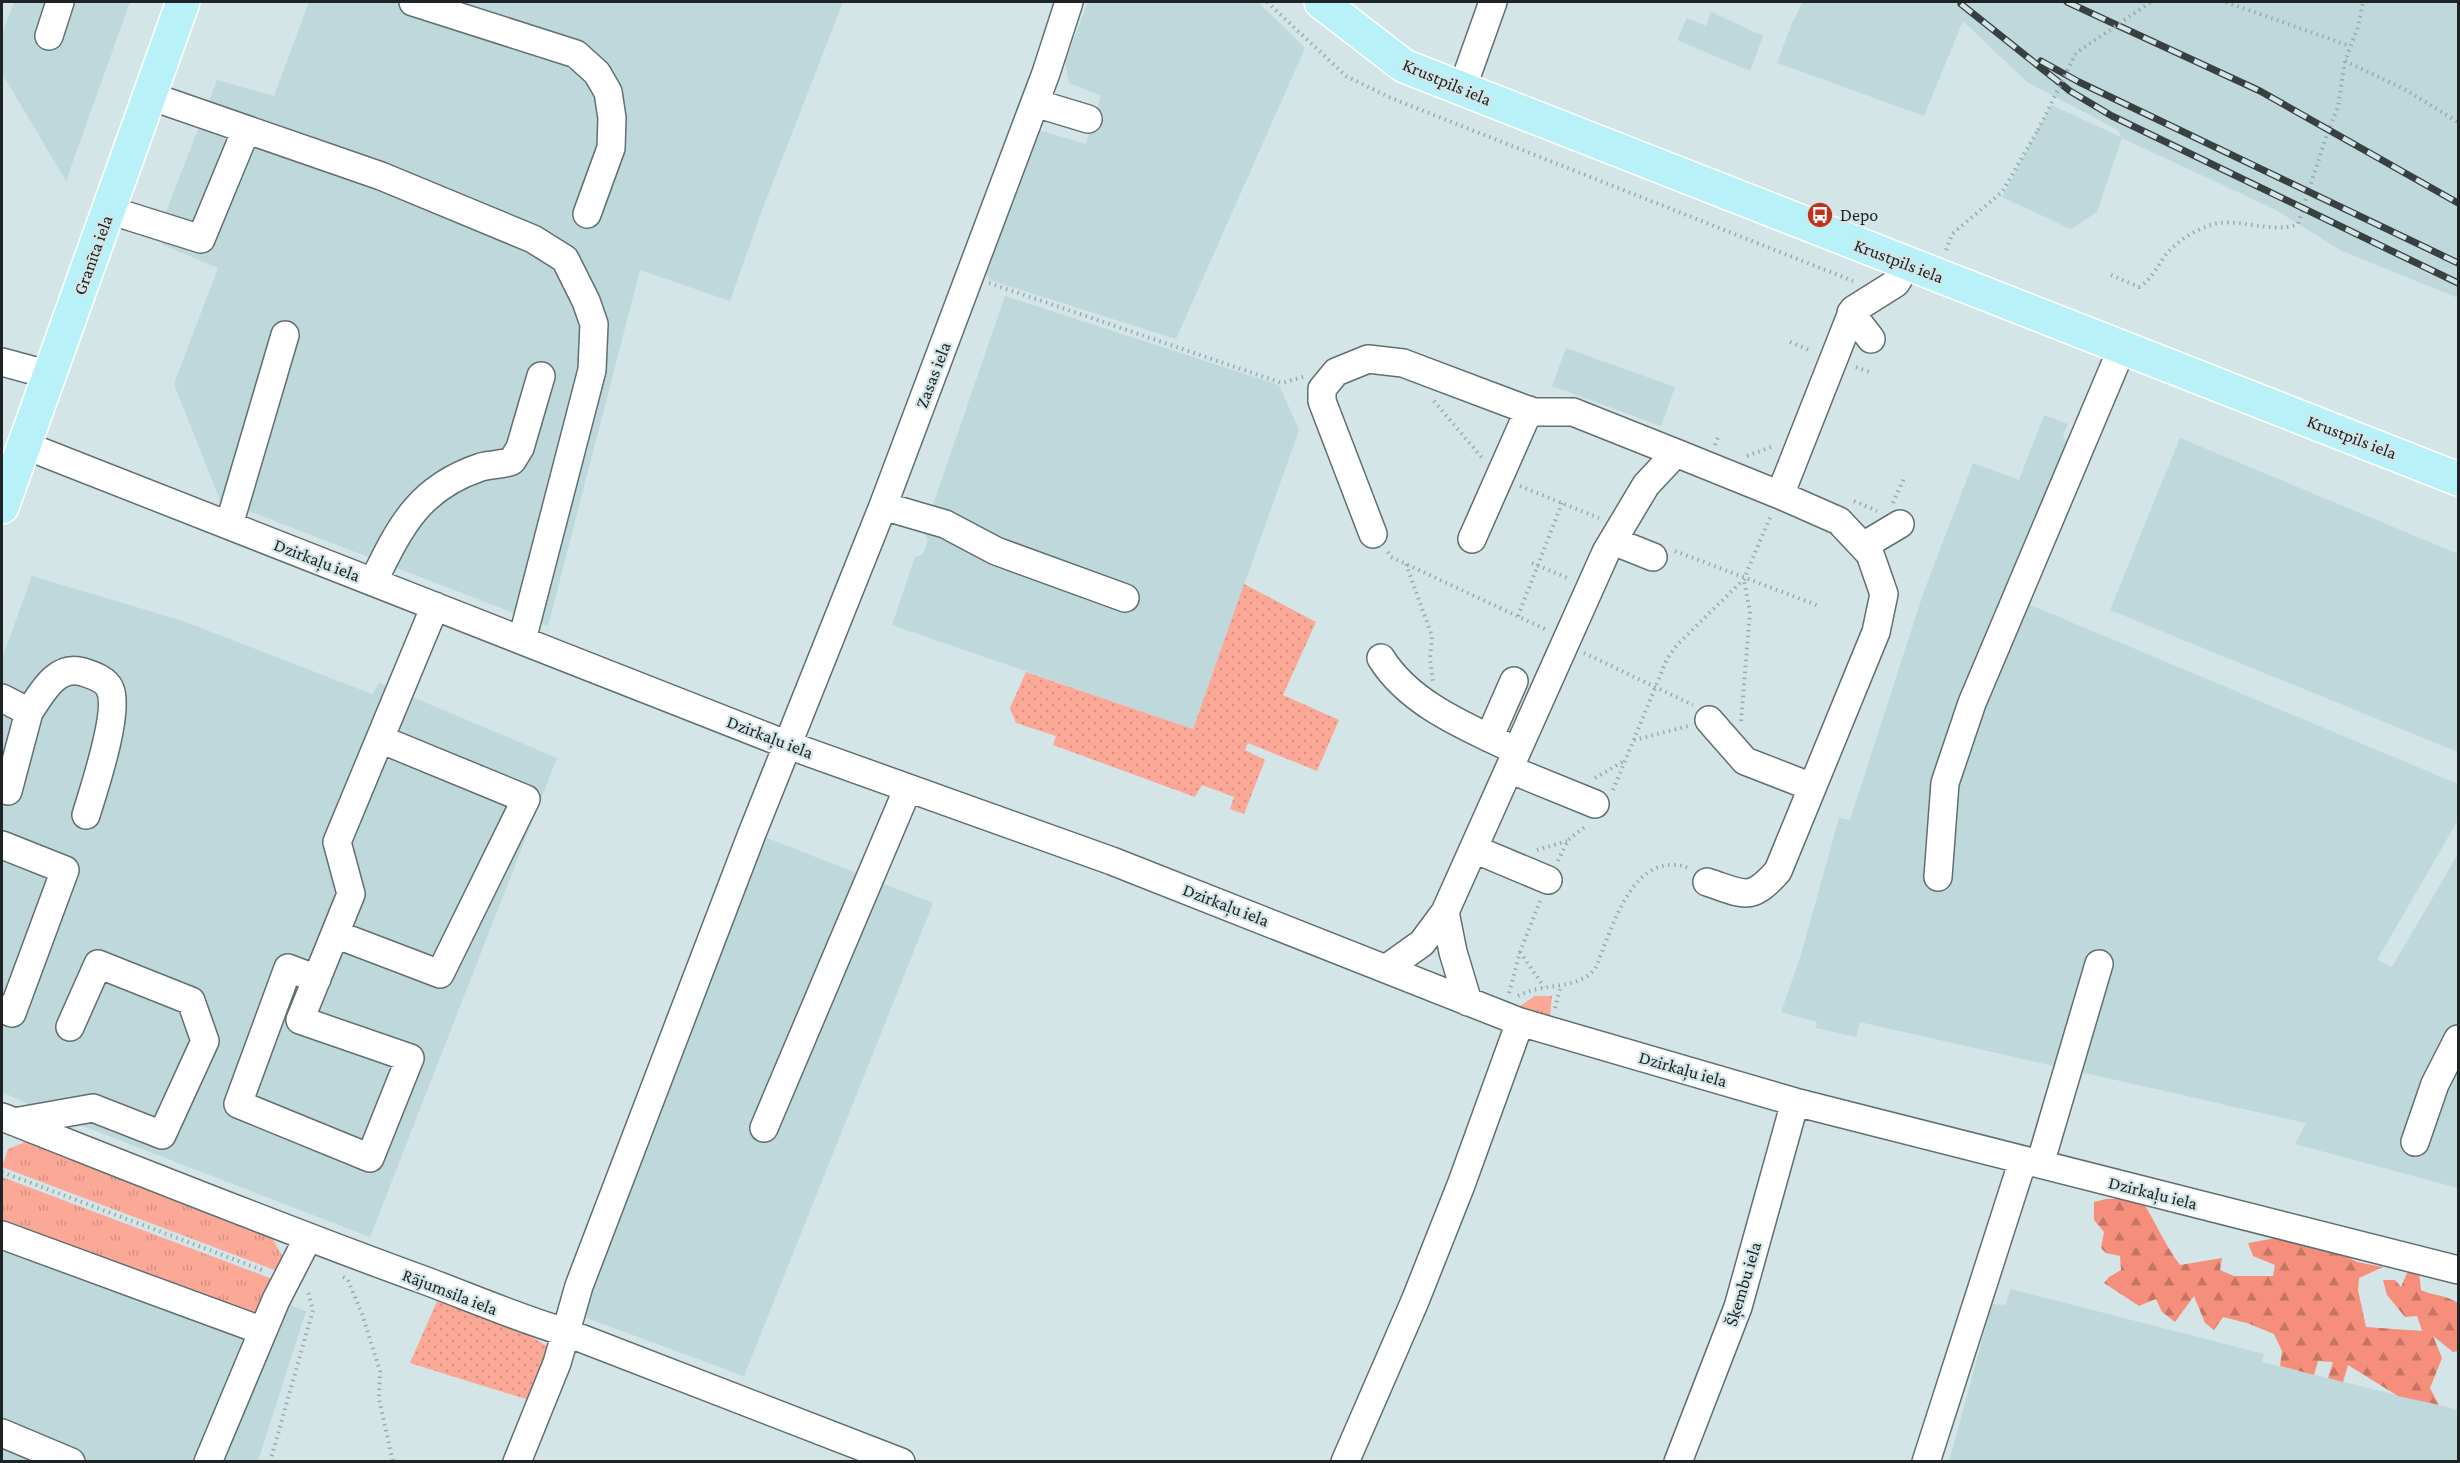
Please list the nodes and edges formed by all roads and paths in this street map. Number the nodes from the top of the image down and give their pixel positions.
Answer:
1 (60, 2) edge
2 (183, 2) edge
3 (413, 2) edge
4 (1069, 2) edge
5 (1267, 2) edge
6 (1321, 2) edge
7 (1493, 2) edge
8 (2151, 2) edge
9 (2226, 2) edge
10 (2363, 2) edge
11 (48, 36) dead end
12 (2350, 46) junction
13 (2345, 61) junction
14 (1462, 89) junction
15 (150, 96) junction
16 (1035, 103) junction
17 (1088, 119) dead end
18 (2458, 122) edge
19 (246, 130) junction
20 (109, 210) junction
21 (587, 213) dead end
22 (1906, 265) junction
23 (2111, 275) dead end
24 (970, 276) junction
25 (1937, 276) junction
26 (1881, 294) junction
27 (1851, 313) junction
28 (285, 335) dead end
29 (1871, 339) dead end
30 (2122, 348) junction
31 (2, 362) edge
32 (1416, 368) junction
33 (1336, 372) junction
34 (50, 375) junction
35 (541, 376) dead end
36 (1528, 410) junction
37 (1802, 435) junction
38 (24, 445) junction
39 (1676, 453) junction
40 (1719, 459) junction
41 (1905, 476) dead end
42 (1498, 477) junction
43 (2458, 479) edge
44 (1780, 495) junction
45 (1849, 499) dead end
46 (1562, 503) dead end
47 (883, 506) junction
48 (2, 507) edge
49 (1893, 515) junction
50 (229, 525) junction
51 (1373, 534) joint
52 (1472, 539) dead end
53 (1613, 541) junction
54 (1863, 546) junction
55 (1653, 557) dead end
56 (1406, 564) junction
57 (1744, 579) junction
58 (373, 582) junction
59 (1125, 598) dead end
60 (435, 606) junction
61 (1518, 616) junction
62 (522, 640) junction
63 (1566, 642) junction
64 (1381, 658) dead end
65 (1514, 681) dead end
66 (1655, 689) junction
67 (2, 698) edge
68 (29, 712) junction
69 (1445, 714) junction
70 (1709, 720) junction
71 (1489, 738) junction
72 (380, 740) junction
73 (1634, 740) junction
74 (788, 745) junction
75 (1734, 748) junction
76 (1513, 760) junction
77 (1625, 761) junction
78 (1812, 787) junction
79 (908, 788) junction
80 (8, 791) dead end
81 (1598, 801) junction
82 (86, 815) dead end
83 (2, 845) edge
84 (1474, 849) junction
85 (1938, 878) dead end
86 (1548, 880) junction
87 (1707, 882) joint
88 (1445, 912) junction
89 (335, 934) junction
90 (1520, 952) junction
91 (2099, 963) dead end
92 (1387, 969) junction
93 (317, 979) junction
94 (1544, 987) junction
95 (1468, 1002) junction
96 (2, 1009) edge
97 (1507, 1012) junction
98 (70, 1027) dead end
99 (2458, 1039) edge
100 (1795, 1102) junction
101 (8, 1119) edge
102 (764, 1128) dead end
103 (2415, 1142) dead end
104 (2031, 1162) junction
105 (2, 1172) edge
106 (2, 1235) edge
107 (308, 1238) junction
108 (2458, 1270) edge
109 (340, 1274) dead end
110 (297, 1284) junction
111 (263, 1332) junction
112 (565, 1332) junction
113 (2, 1433) edge
114 (70, 1461) edge
115 (208, 1461) edge
116 (270, 1461) edge
117 (393, 1461) edge
118 (517, 1461) edge
119 (901, 1461) edge
120 (1345, 1461) edge
121 (1678, 1461) edge
122 (1926, 1461) edge

1 - 11 street
2 - 15 main road, Granīta iela
3 - 21 street
4 - 16 street, Zasas iela
5 - 26 path
6 - 14 main road, Krustpils iela
7 - 14 street
8 - 25 path, bridge
9 - 12 path
10 - 12 path
12 - 13 path
13 - 18 path
13 - 23 path
14 - 22 main road, Krustpils iela
15 - 19 street
15 - 20 main road, Granīta iela
16 - 17 street
16 - 24 street, Zasas iela
19 - 20 street
19 - 62 street
20 - 34 main road, Granīta iela
22 - 25 main road, Krustpils iela
22 - 26 street
24 - 33 path
24 - 47 street, Zasas iela
25 - 30 main road, Krustpils iela
26 - 27 street
27 - 29 street
27 - 37 street
28 - 50 street
30 - 43 main road, Krustpils iela
30 - 85 street
31 - 34 street
32 - 33 street
32 - 36 street
32 - 42 path
33 - 51 street
34 - 38 main road, Granīta iela
35 - 58 street
36 - 39 street
36 - 42 street
37 - 40 path
37 - 44 street
38 - 48 main road, Granīta iela
38 - 50 street, Dzirkaļu iela
39 - 40 street
39 - 53 street
40 - 44 street
41 - 49 path
42 - 52 street
44 - 54 street
44 - 57 path
45 - 49 path
46 - 61 path
47 - 59 street
47 - 74 street, Zasas iela
49 - 54 street
50 - 58 street, Dzirkaļu iela
51 - 56 path
53 - 55 street
53 - 63 street
54 - 78 street
56 - 61 path
56 - 69 path
57 - 66 path
57 - 75 path
58 - 60 street, Dzirkaļu iela
60 - 62 street, Dzirkaļu iela
60 - 72 street
61 - 63 path
62 - 74 street, Dzirkaļu iela
63 - 66 path
63 - 76 street
64 - 69 street
65 - 71 street
66 - 70 path
66 - 73 path
67 - 68 street
68 - 80 street
68 - 82 street
69 - 71 street
70 - 73 path
70 - 75 street
71 - 76 street
72 - 89 street
72 - 89 street
73 - 77 path
74 - 79 street, Dzirkaļu iela
74 - 112 street, Zasas iela
75 - 78 street
76 - 81 street
76 - 84 street
77 - 81 path
77 - 81 path
78 - 87 street
79 - 92 street, Dzirkaļu iela
79 - 102 street
81 - 86 path
83 - 96 street
84 - 86 street
84 - 88 street
86 - 90 path
87 - 94 path
88 - 92 street
88 - 95 street
89 - 93 street
90 - 94 path
90 - 97 path
91 - 104 street
92 - 95 street, Dzirkaļu iela
93 - 93 street
94 - 97 path
95 - 97 street, Dzirkaļu iela
97 - 100 street, Dzirkaļu iela
97 - 120 street
98 - 101 street
99 - 103 street
100 - 104 street, Dzirkaļu iela
100 - 121 street, Šķembu iela
101 - 107 street, Rājumsila iela
104 - 108 street, Dzirkaļu iela
104 - 122 street
105 - 110 path
106 - 111 street
107 - 110 street
107 - 112 street, Rājumsila iela
109 - 117 path
110 - 111 street
110 - 116 path
111 - 115 street
112 - 118 street, Zasas iela
112 - 119 street, Rājumsila iela
113 - 114 street

